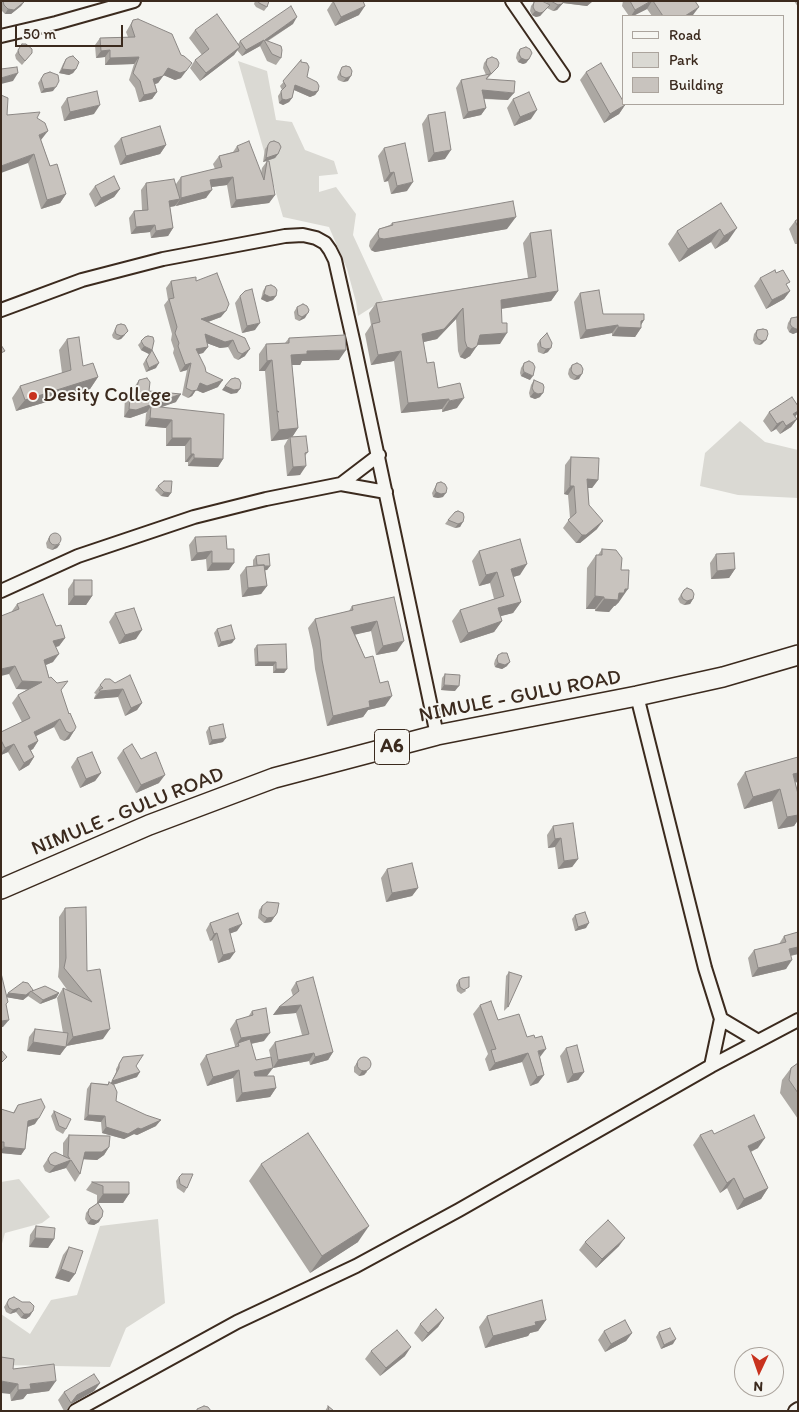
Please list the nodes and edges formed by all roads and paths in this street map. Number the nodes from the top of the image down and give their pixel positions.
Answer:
1 (134, 1) edge
2 (512, 1) edge
3 (1, 36) edge
4 (563, 75) dead end
5 (1, 310) edge
6 (379, 455) junction
7 (341, 484) junction
8 (386, 492) junction
9 (1, 591) edge
10 (798, 655) edge
11 (637, 696) junction
12 (437, 735) junction
13 (1, 889) edge
14 (721, 1019) junction
15 (798, 1020) edge
16 (758, 1041) junction
17 (711, 1066) junction
18 (74, 1411) edge

1 - 3 street
2 - 4 street
5 - 6 street
6 - 7 street
6 - 8 street
7 - 8 street
7 - 9 street
8 - 12 street
10 - 11 main road, NIMULE - GULU ROAD / A6
11 - 12 main road, NIMULE - GULU ROAD / A6
11 - 14 street
12 - 13 main road, NIMULE - GULU ROAD / A6
14 - 16 street
14 - 17 street
15 - 16 street
16 - 17 street
17 - 18 street

